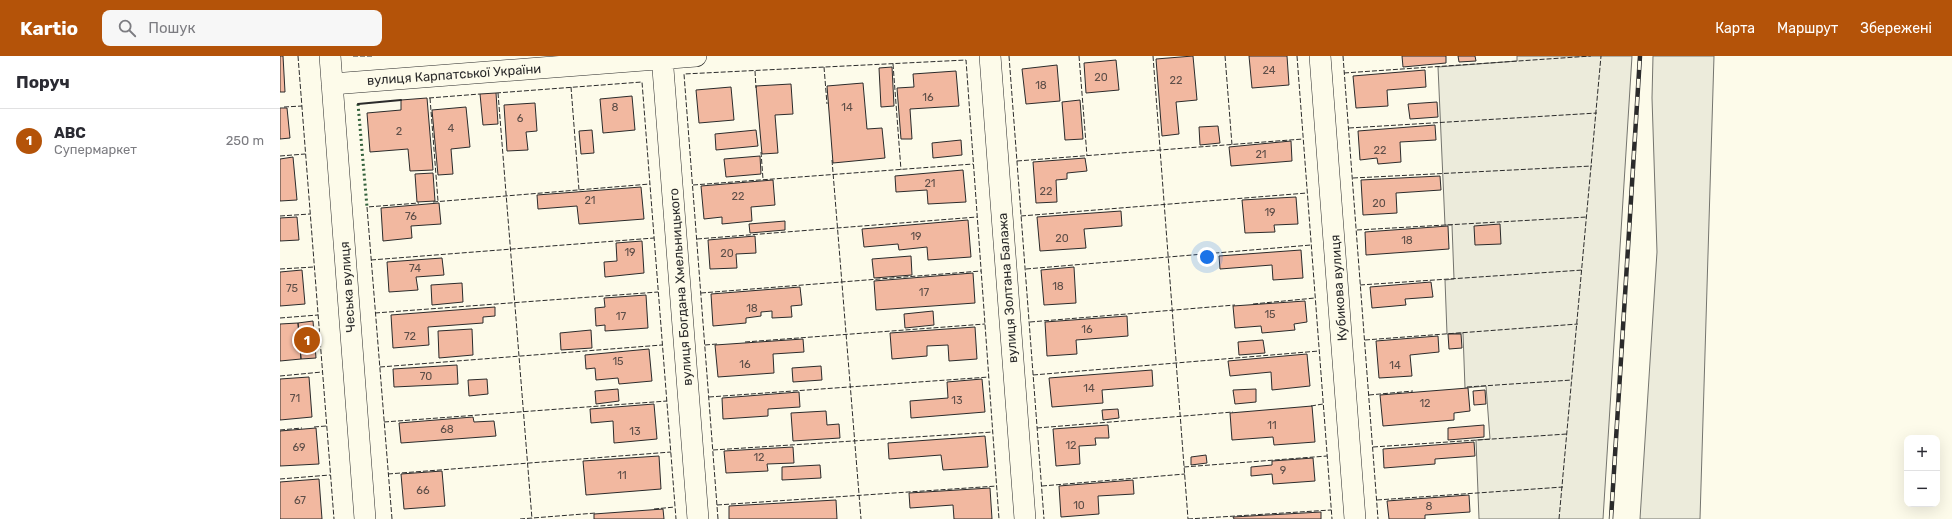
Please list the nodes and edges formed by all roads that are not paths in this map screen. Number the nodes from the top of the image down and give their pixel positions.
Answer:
1 (330, 56) edge
2 (696, 56) edge
3 (990, 56) edge
4 (1320, 56) edge
5 (662, 57) edge
6 (332, 84) junction
7 (365, 519) edge
8 (698, 519) edge
9 (1025, 519) edge
10 (1355, 519) edge

1 - 6 street, Чеська вулиця
2 - 5 street, вулиця Карпатської України
3 - 9 street, вулиця Золтана Балажа
4 - 10 street, Кубикова вулиця
5 - 6 street, вулиця Карпатської України
5 - 8 street, вулиця Богдана Хмельницького
6 - 7 street, Чеська вулиця

